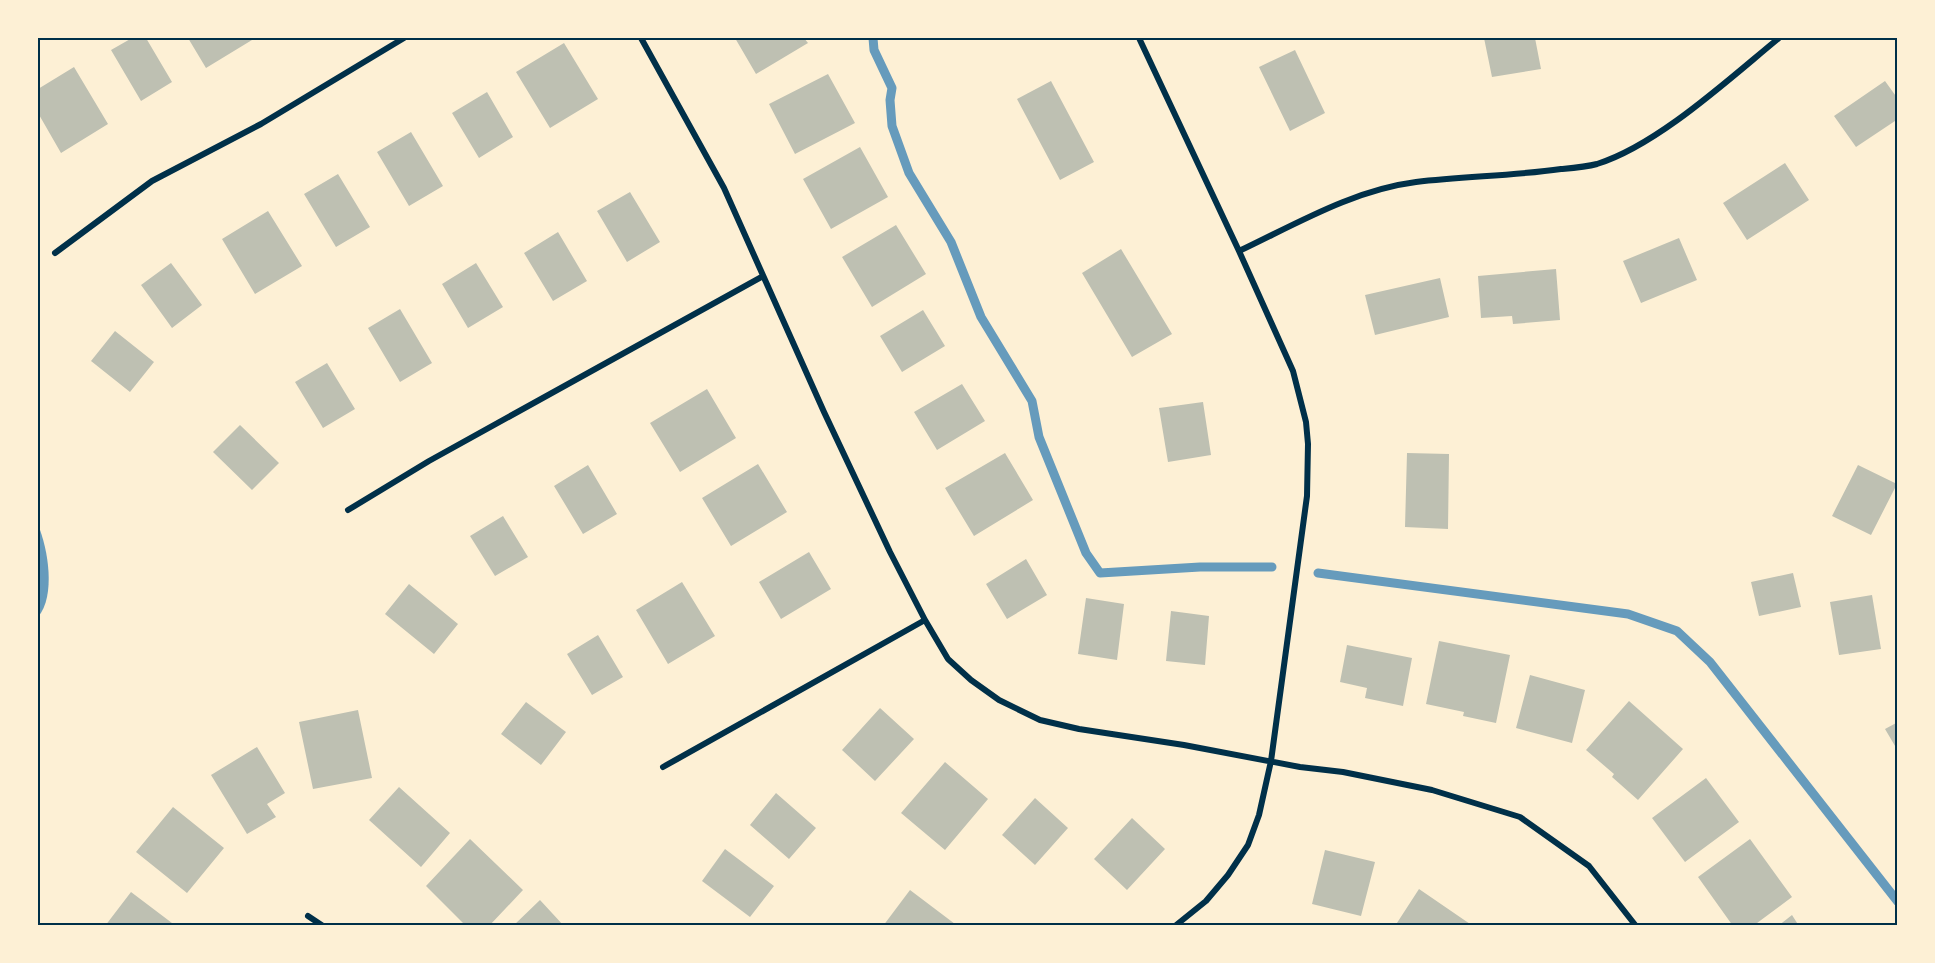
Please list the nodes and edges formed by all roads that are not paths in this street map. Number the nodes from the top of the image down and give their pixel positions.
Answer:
1 (404, 38) edge
2 (641, 38) edge
3 (1139, 38) edge
4 (1779, 38) edge
5 (1239, 251) junction
6 (55, 253) dead end
7 (763, 276) junction
8 (348, 510) dead end
9 (925, 620) junction
10 (1271, 761) junction
11 (663, 767) dead end
12 (308, 916) dead end
13 (323, 926) edge
14 (1175, 926) edge
15 (1636, 926) edge

1 - 6 street
2 - 7 street
3 - 5 street
4 - 5 street
5 - 10 street
7 - 8 street
7 - 9 street
9 - 10 street
9 - 11 street
10 - 14 street
10 - 15 street
12 - 13 street

